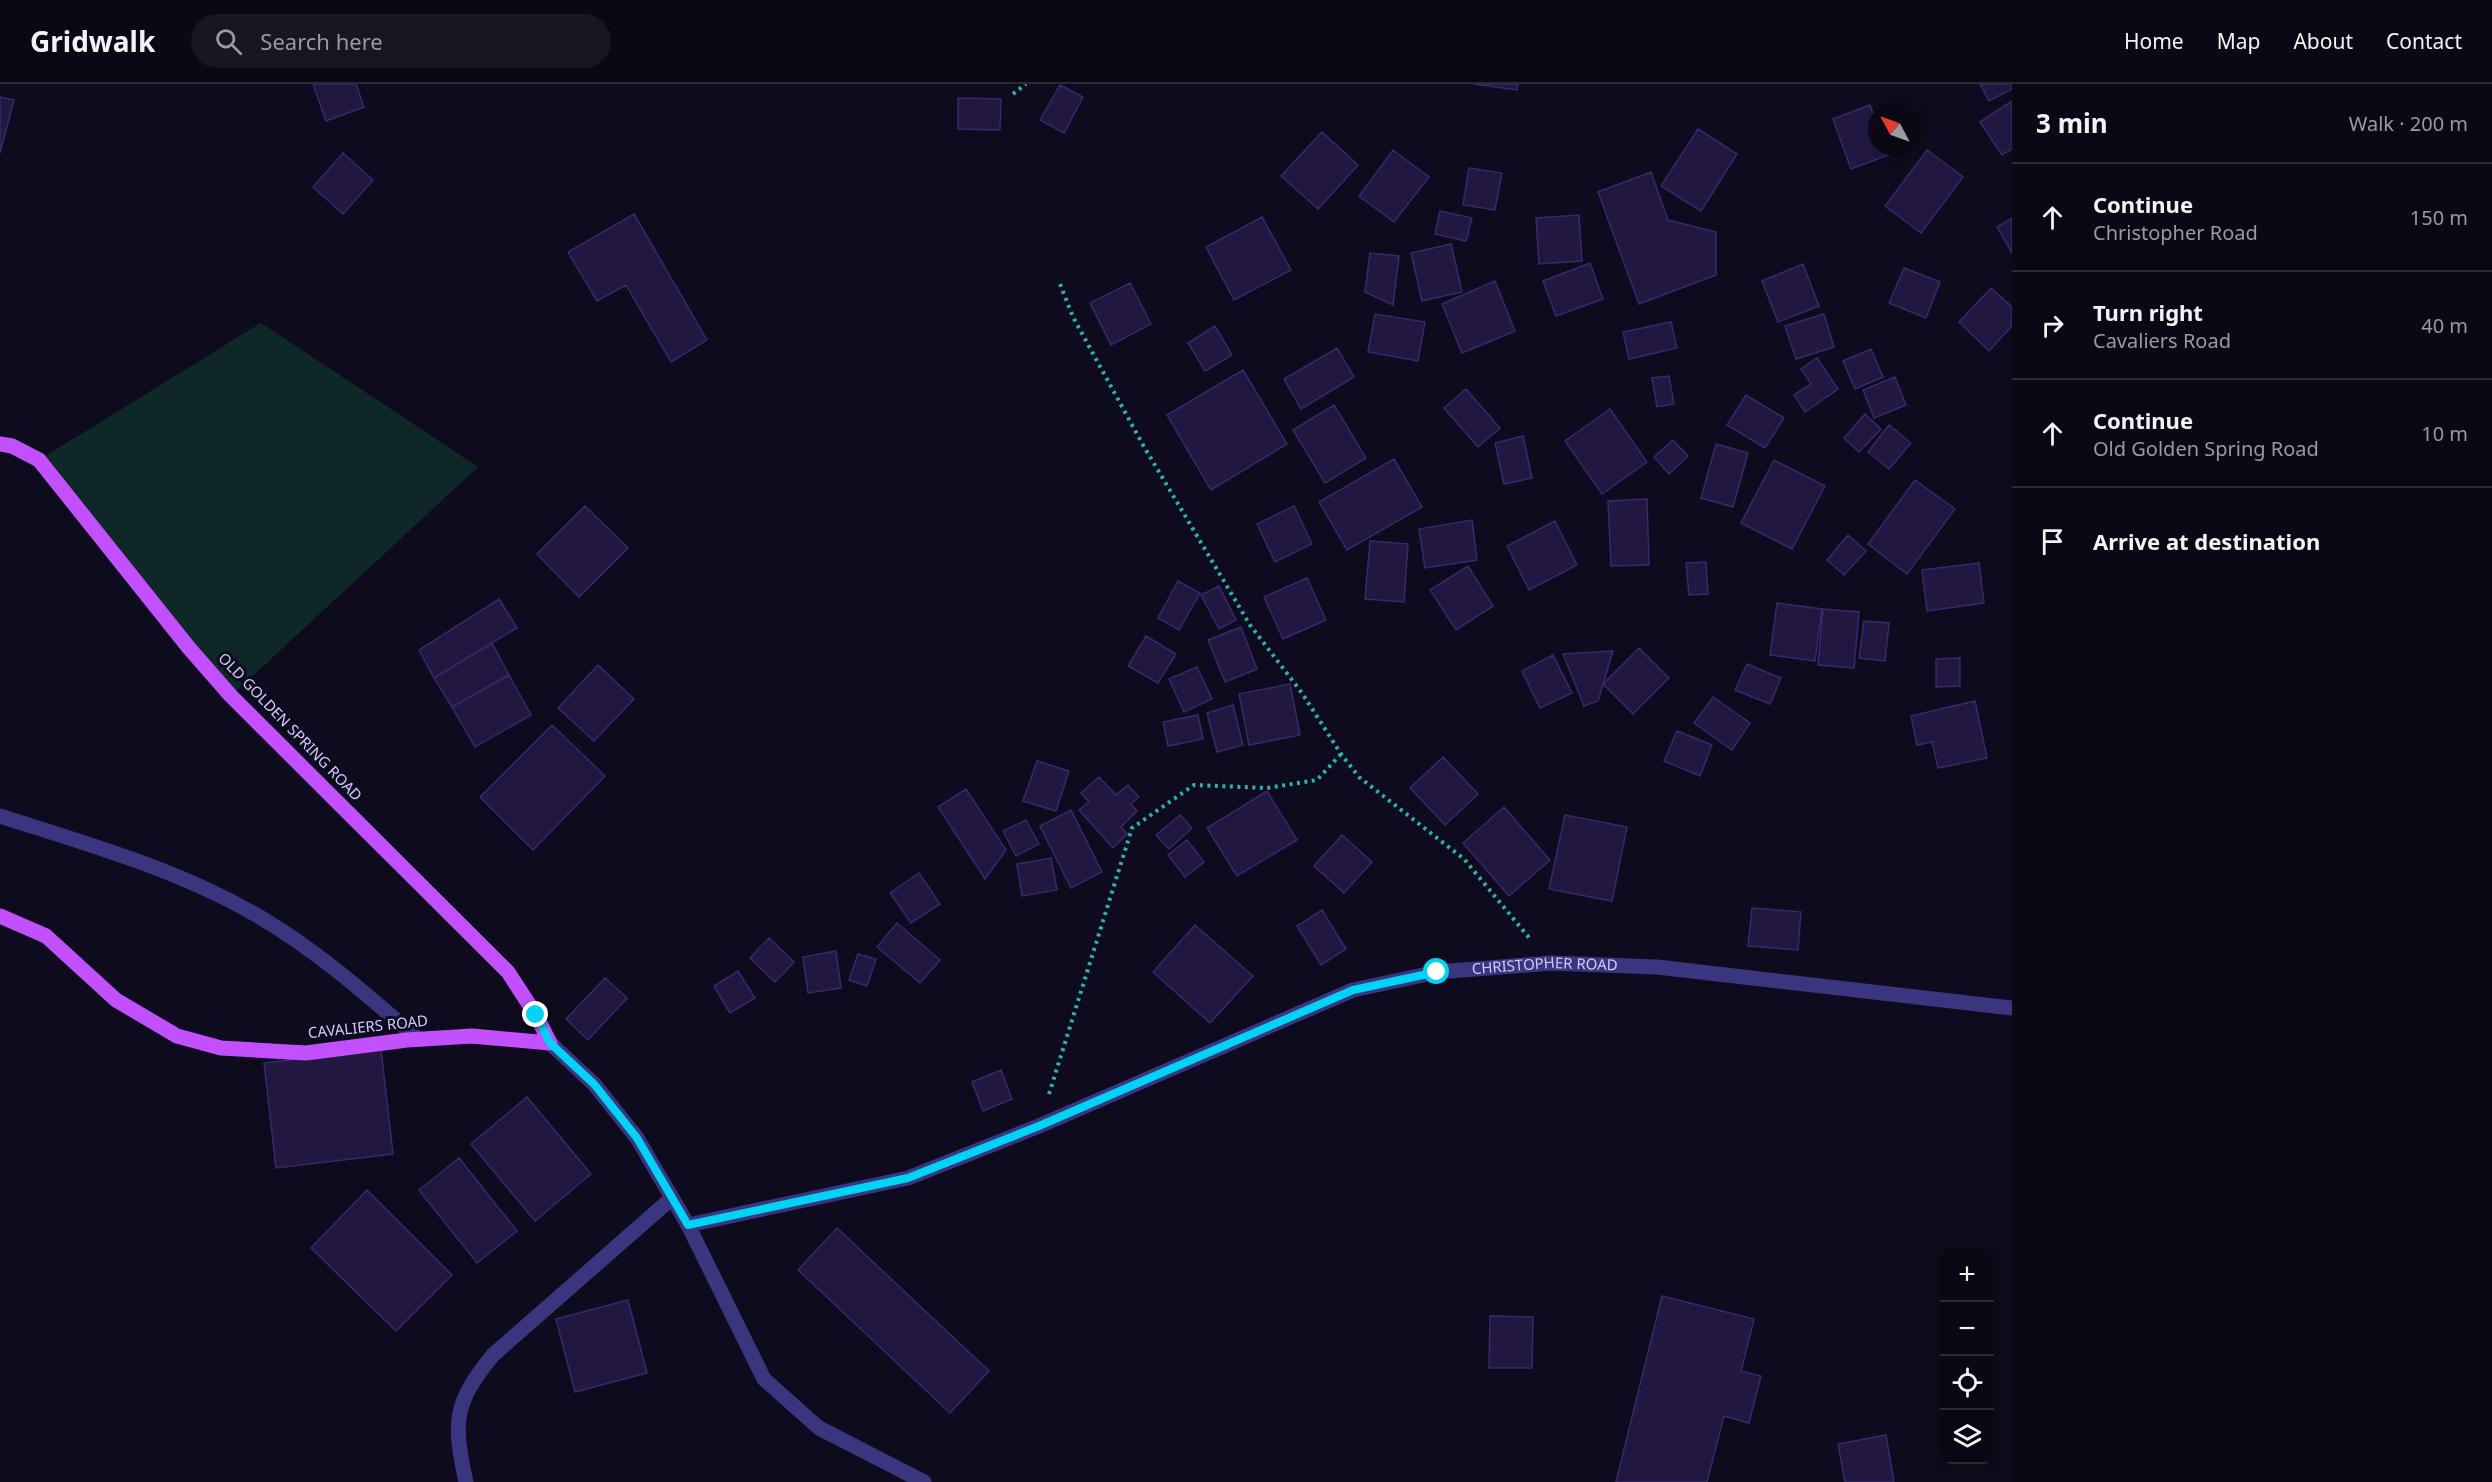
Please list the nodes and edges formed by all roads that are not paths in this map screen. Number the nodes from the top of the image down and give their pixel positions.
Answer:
1 (0, 444) edge
2 (0, 816) edge
3 (0, 916) edge
4 (2012, 1008) edge
5 (418, 1039) junction
6 (550, 1043) junction
7 (672, 1198) junction
8 (688, 1225) junction
9 (466, 1482) edge
10 (924, 1482) edge

1 - 6 main road, OLD GOLDEN SPRING ROAD
2 - 5 street
3 - 5 main road, CAVALIERS ROAD
4 - 8 street, CHRISTOPHER ROAD
5 - 6 main road, CAVALIERS ROAD
6 - 7 street
7 - 8 street
7 - 9 street
8 - 10 street

